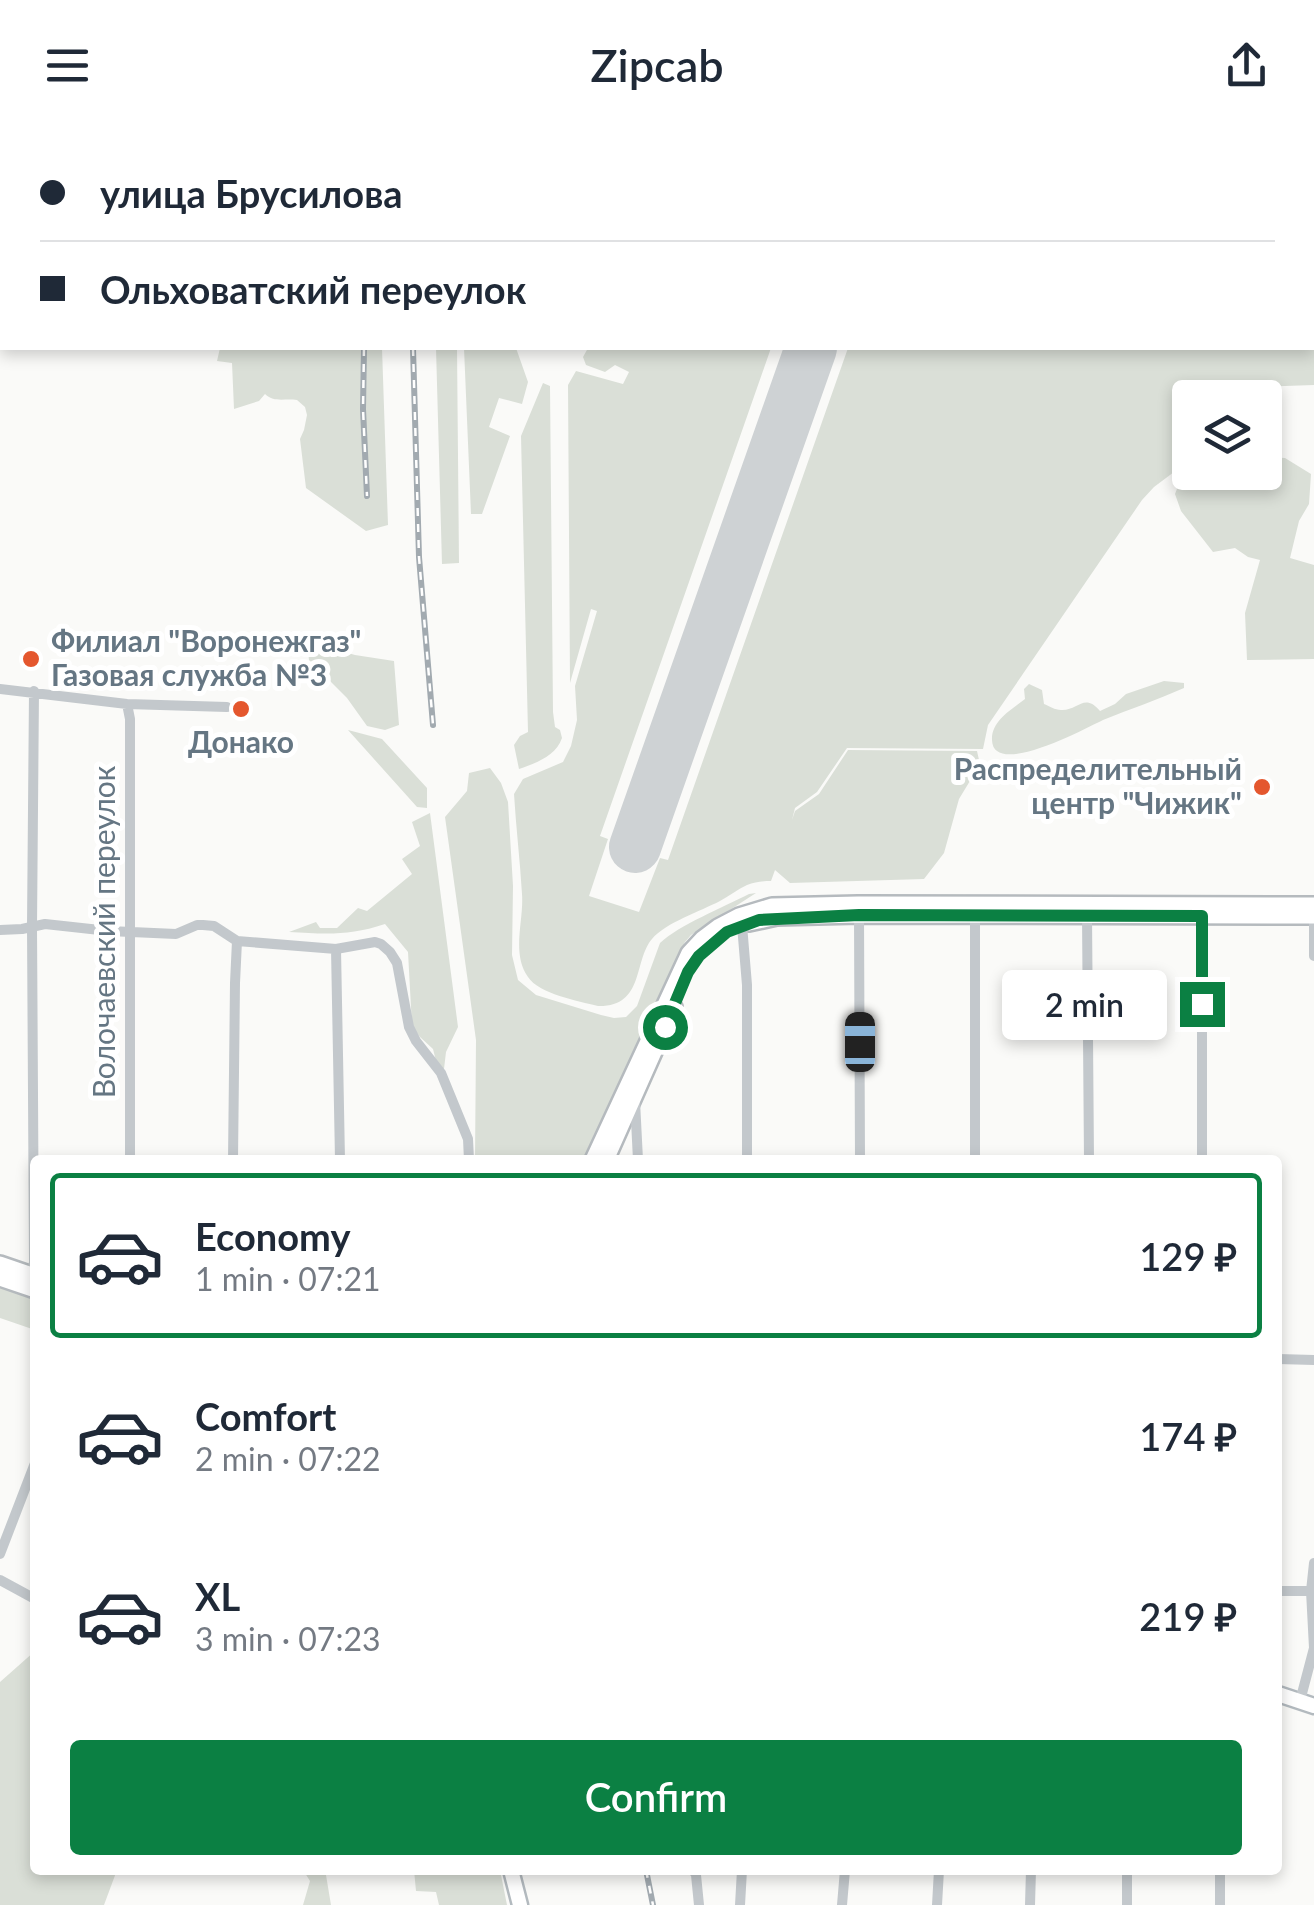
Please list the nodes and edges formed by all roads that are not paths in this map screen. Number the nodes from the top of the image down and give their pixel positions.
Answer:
1 (0, 688) edge
2 (34, 692) junction
3 (127, 704) junction
4 (227, 707) dead end
5 (1314, 904) edge
6 (1257, 910) junction
7 (859, 915) junction
8 (1087, 915) junction
9 (975, 916) junction
10 (1202, 916) junction
11 (1314, 916) edge
12 (742, 924) junction
13 (32, 927) junction
14 (0, 930) edge
15 (129, 932) junction
16 (238, 941) junction
17 (336, 949) junction
18 (1314, 956) edge
19 (635, 1100) junction
20 (33, 1155) edge
21 (130, 1155) edge
22 (233, 1155) edge
23 (340, 1155) edge
24 (469, 1155) edge
25 (596, 1155) edge
26 (608, 1155) edge
27 (638, 1155) edge
28 (748, 1155) edge
29 (860, 1155) edge
30 (975, 1155) edge
31 (1089, 1155) edge
32 (1202, 1155) edge
33 (0, 1264) edge
34 (0, 1278) edge
35 (30, 1278) edge
36 (30, 1280) edge
37 (1282, 1359) edge
38 (1314, 1360) edge
39 (30, 1475) edge
40 (0, 1554) edge
41 (1314, 1563) edge
42 (0, 1580) edge
43 (1282, 1591) edge
44 (1313, 1591) edge
45 (30, 1596) edge
46 (1282, 1695) edge
47 (1282, 1704) edge
48 (1307, 1704) edge
49 (1314, 1715) edge
50 (512, 1875) edge
51 (694, 1875) edge
52 (742, 1875) edge
53 (845, 1875) edge
54 (939, 1875) edge
55 (1031, 1875) edge
56 (1127, 1875) edge
57 (1220, 1875) edge
58 (520, 1905) edge
59 (698, 1905) edge
60 (740, 1905) edge
61 (842, 1905) edge
62 (937, 1905) edge
63 (1030, 1905) edge
64 (1127, 1905) edge
65 (1220, 1905) edge

1 - 2 street
2 - 3 street
2 - 13 street
3 - 4 street
3 - 15 street, Волочаевский переулок
5 - 6 main road
6 - 10 main road
6 - 11 main road
6 - 25 main road
7 - 9 main road
7 - 12 main road
7 - 29 street
8 - 9 main road
8 - 10 main road
8 - 31 street
9 - 30 street
10 - 32 street
11 - 18 street
12 - 19 main road
12 - 28 street
13 - 14 street
13 - 15 street
13 - 20 street
15 - 16 street
15 - 21 street, Волочаевский переулок
16 - 17 street
16 - 22 street
17 - 23 street
17 - 24 street
19 - 26 main road
19 - 27 street
33 - 35 main road
34 - 36 main road
37 - 38 street
39 - 40 street
41 - 44 street
42 - 45 street
43 - 44 street
44 - 48 street
46 - 48 main road
47 - 49 main road
50 - 58 main road
51 - 59 street
52 - 60 street
53 - 61 street
54 - 62 street
55 - 63 street
56 - 64 street
57 - 65 street

